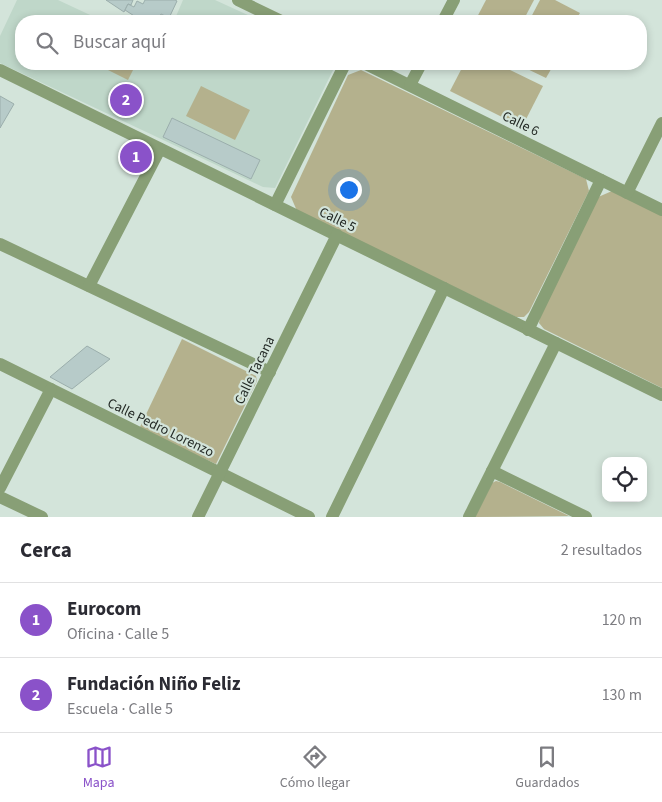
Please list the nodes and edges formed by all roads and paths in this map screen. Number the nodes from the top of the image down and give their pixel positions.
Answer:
1 (238, 0) edge
2 (454, 0) edge
3 (269, 15) edge
4 (447, 15) edge
5 (0, 70) edge
6 (342, 70) edge
7 (378, 70) edge
8 (418, 70) edge
9 (410, 86) junction
10 (662, 123) edge
11 (160, 149) junction
12 (601, 180) junction
13 (628, 193) junction
14 (275, 205) junction
15 (662, 210) edge
16 (337, 235) junction
17 (0, 244) edge
18 (89, 286) junction
19 (444, 288) junction
20 (528, 330) junction
21 (556, 343) junction
22 (0, 364) edge
23 (270, 372) junction
24 (51, 389) junction
25 (662, 395) edge
26 (492, 471) junction
27 (220, 473) junction
28 (0, 488) edge
29 (0, 497) edge
30 (42, 517) edge
31 (198, 517) edge
32 (310, 517) edge
33 (332, 517) edge
34 (468, 517) edge
35 (586, 517) edge

1 - 3 street
2 - 4 street
5 - 11 street, Calle 5
6 - 14 street
7 - 9 street, Calle 6
8 - 9 street
9 - 12 street, Calle 6
10 - 13 street
11 - 14 street, Calle 5
11 - 18 street
12 - 13 street, Calle 6
12 - 20 street
13 - 15 street, Calle 6
14 - 16 street, Calle 5
16 - 19 street, Calle 5
16 - 23 street, Calle Tacana
17 - 18 street
18 - 23 street
19 - 20 street, Calle 5
19 - 33 street
20 - 21 street, Calle 5
21 - 25 street, Calle 5
21 - 26 street
22 - 24 street, Calle Pedro Lorenzo
23 - 27 street, Calle Tacana
24 - 27 street, Calle Pedro Lorenzo
24 - 28 street
26 - 34 street
26 - 35 street
27 - 31 street, Calle Tacana
27 - 32 street, Calle Pedro Lorenzo
29 - 30 street

